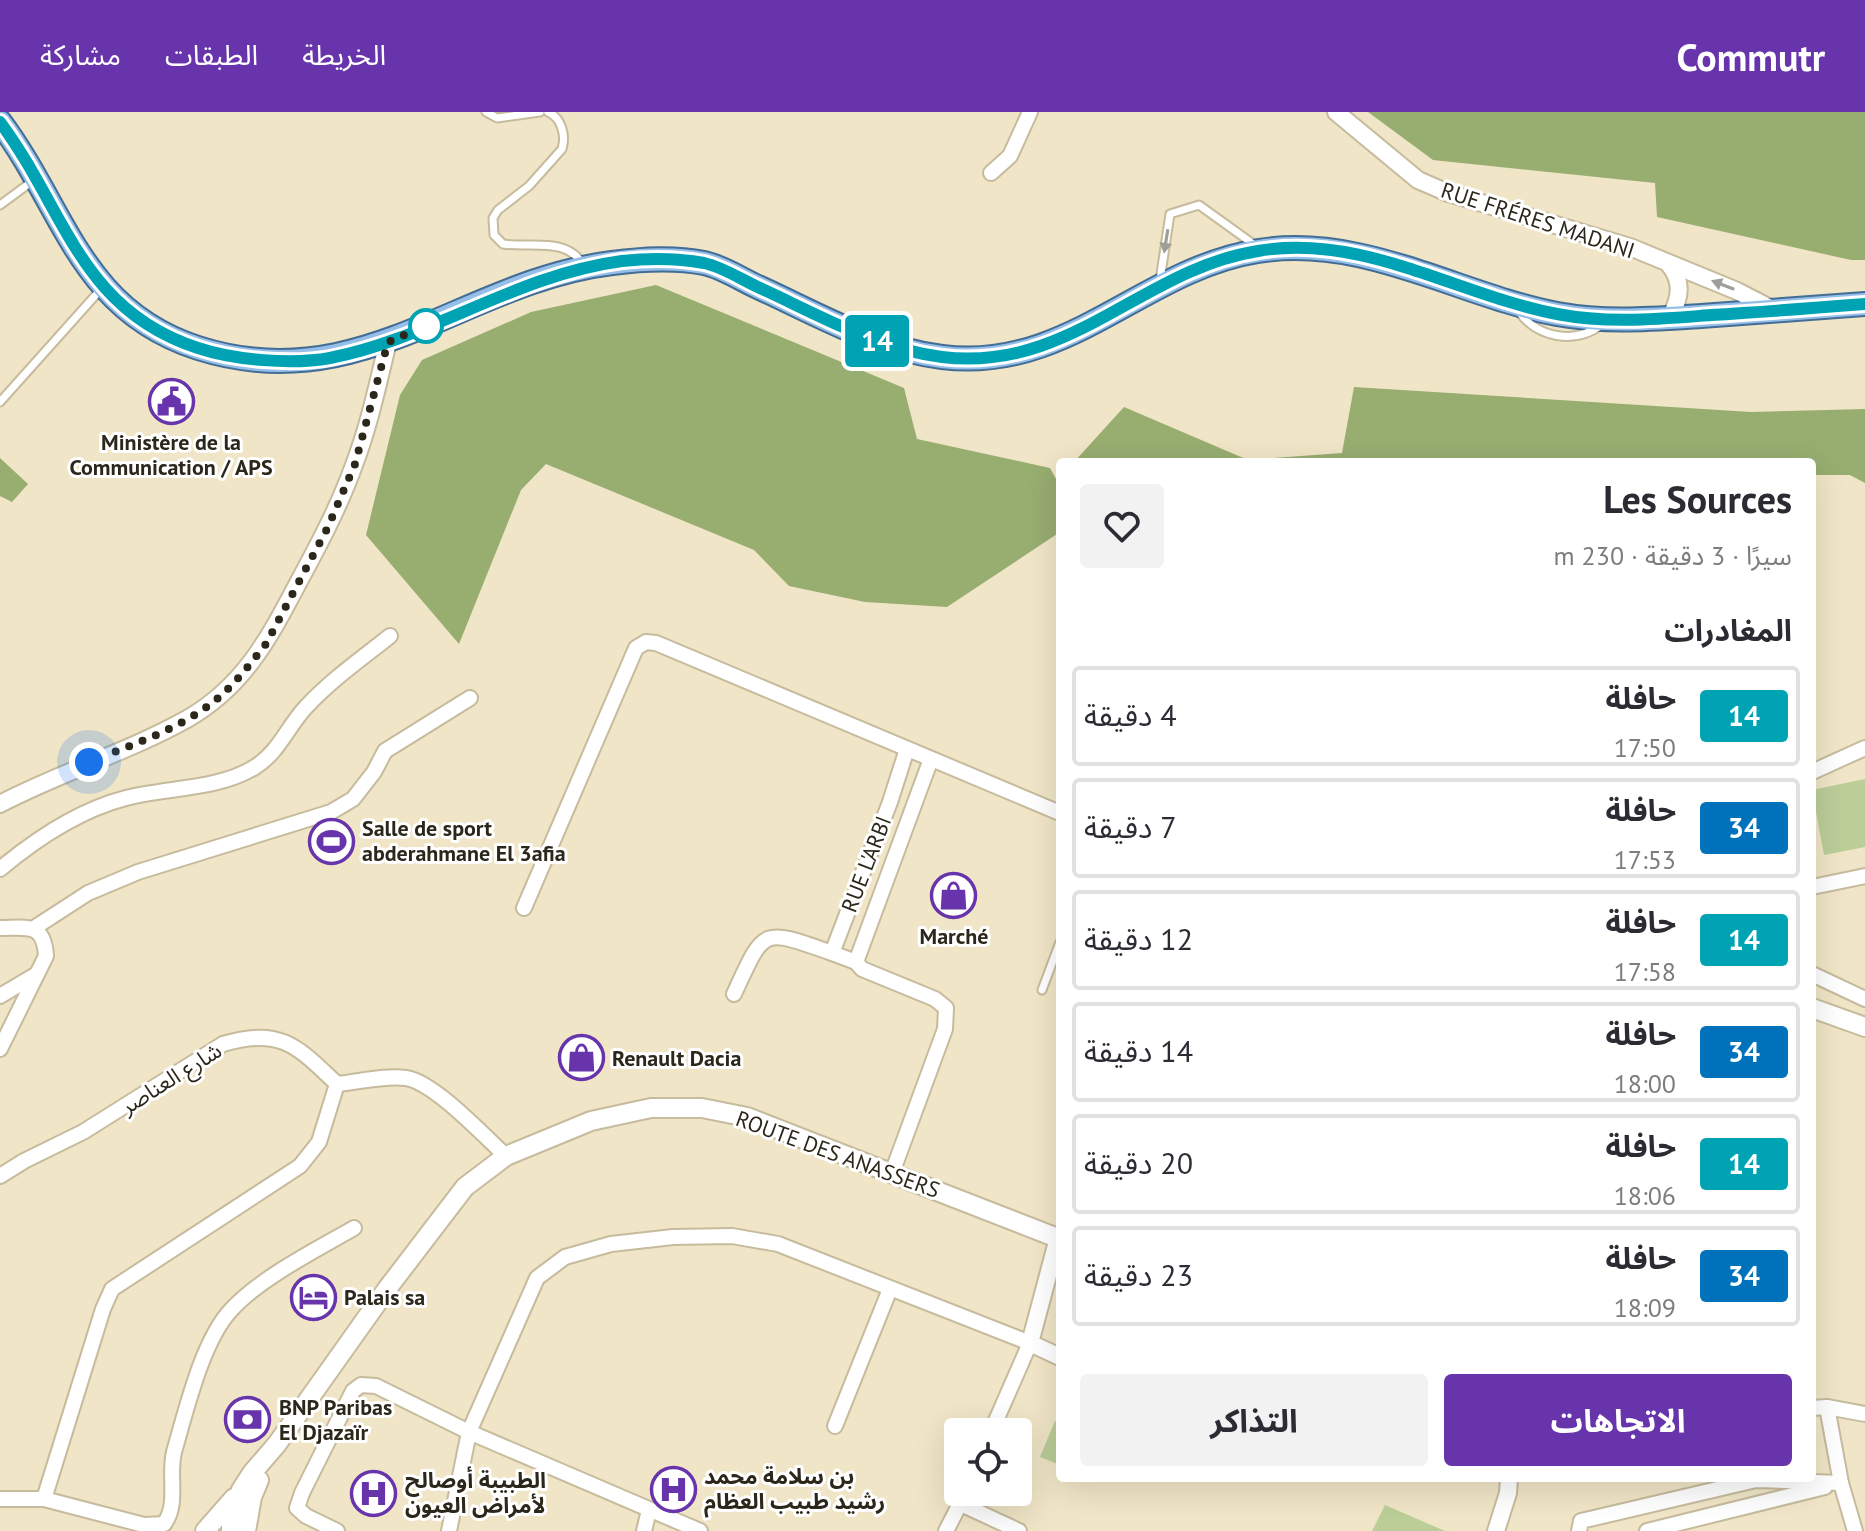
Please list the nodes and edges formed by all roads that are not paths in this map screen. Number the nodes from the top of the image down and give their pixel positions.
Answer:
1 (486, 112) edge
2 (540, 112) edge
3 (548, 112) edge
4 (1030, 112) edge
5 (1336, 112) edge
6 (0, 122) edge
7 (991, 173) dead end
8 (35, 179) junction
9 (0, 205) edge
10 (1261, 250) junction
11 (1668, 263) junction
12 (585, 266) junction
13 (102, 288) junction
14 (1159, 288) junction
15 (1865, 304) edge
16 (1776, 311) junction
17 (1670, 318) junction
18 (388, 342) junction
19 (0, 402) edge
20 (390, 636) dead end
21 (470, 698) dead end
22 (1865, 748) edge
23 (907, 749) junction
24 (931, 759) junction
25 (1816, 770) edge
26 (0, 804) edge
27 (1056, 811) edge
28 (0, 869) edge
29 (1865, 876) edge
30 (1816, 883) edge
31 (524, 908) dead end
32 (0, 928) edge
33 (34, 928) junction
34 (832, 953) junction
35 (1056, 953) edge
36 (856, 962) junction
37 (39, 973) junction
38 (1816, 976) edge
39 (1042, 990) dead end
40 (734, 994) dead end
41 (0, 996) edge
42 (1865, 999) edge
43 (1816, 1009) edge
44 (1865, 1027) edge
45 (0, 1049) edge
46 (337, 1084) junction
47 (506, 1156) junction
48 (892, 1173) junction
49 (0, 1176) edge
50 (354, 1228) dead end
51 (1056, 1237) edge
52 (1056, 1249) edge
53 (890, 1289) junction
54 (1030, 1343) junction
55 (1056, 1355) edge
56 (1819, 1407) edge
57 (1865, 1414) edge
58 (997, 1418) edge
59 (835, 1426) dead end
60 (469, 1432) junction
61 (277, 1444) junction
62 (1509, 1482) edge
63 (1747, 1482) edge
64 (1813, 1482) edge
65 (1841, 1483) junction
66 (241, 1490) junction
67 (0, 1499) edge
68 (44, 1499) junction
69 (959, 1506) edge
70 (977, 1506) edge
71 (649, 1510) junction
72 (205, 1531) edge
73 (231, 1531) edge
74 (246, 1531) edge
75 (337, 1531) edge
76 (449, 1531) edge
77 (644, 1531) edge
78 (700, 1531) edge
79 (946, 1531) edge
80 (1019, 1531) edge
81 (1496, 1531) edge
82 (1579, 1531) edge
83 (1647, 1531) edge
84 (1855, 1531) edge

1 - 2 lane
3 - 12 lane
4 - 7 street
5 - 11 street, RUE FRÉRES MADANI
6 - 8 main road
8 - 9 lane
8 - 13 main road
10 - 14 main road
10 -> 14 lane
10 - 17 main road
16 -> 11 street, RUE FRÉRES MADANI
11 - 17 street
12 - 14 main road
12 - 18 main road
13 - 18 main road
13 - 19 lane
15 - 16 main road
16 - 17 main road
18 - 26 street
20 - 28 street
21 - 33 street
22 - 25 street
23 - 24 street
23 - 31 street
23 - 34 street, RUE L'ARBI
24 - 27 street
24 - 36 street
29 - 30 street
32 - 33 street
33 - 37 street
34 - 36 street
34 - 40 street
35 - 39 lane
36 - 48 street
37 - 41 street
37 - 45 street
38 - 42 street
43 - 44 main road
46 - 47 street
46 - 49 street, شارع العناصر
46 - 68 street
47 - 48 main road, ROUTE DES ANASSERS
47 - 61 main road, ROUTE DES ANASSERS
48 - 51 main road, ROUTE DES ANASSERS
50 - 68 street
52 - 54 street
53 - 54 street
53 - 59 street
53 - 60 street
54 - 55 street
54 - 58 street
56 - 57 street
56 - 65 street
60 - 71 street
60 - 75 street
60 - 76 street
61 - 66 main road
61 - 74 main road
62 - 81 street
63 - 82 street
64 - 65 street
65 - 83 street
65 - 84 street
66 - 72 main road
66 - 73 main road
67 - 68 street
69 - 79 street
70 - 80 street
71 - 77 street
71 - 78 street

